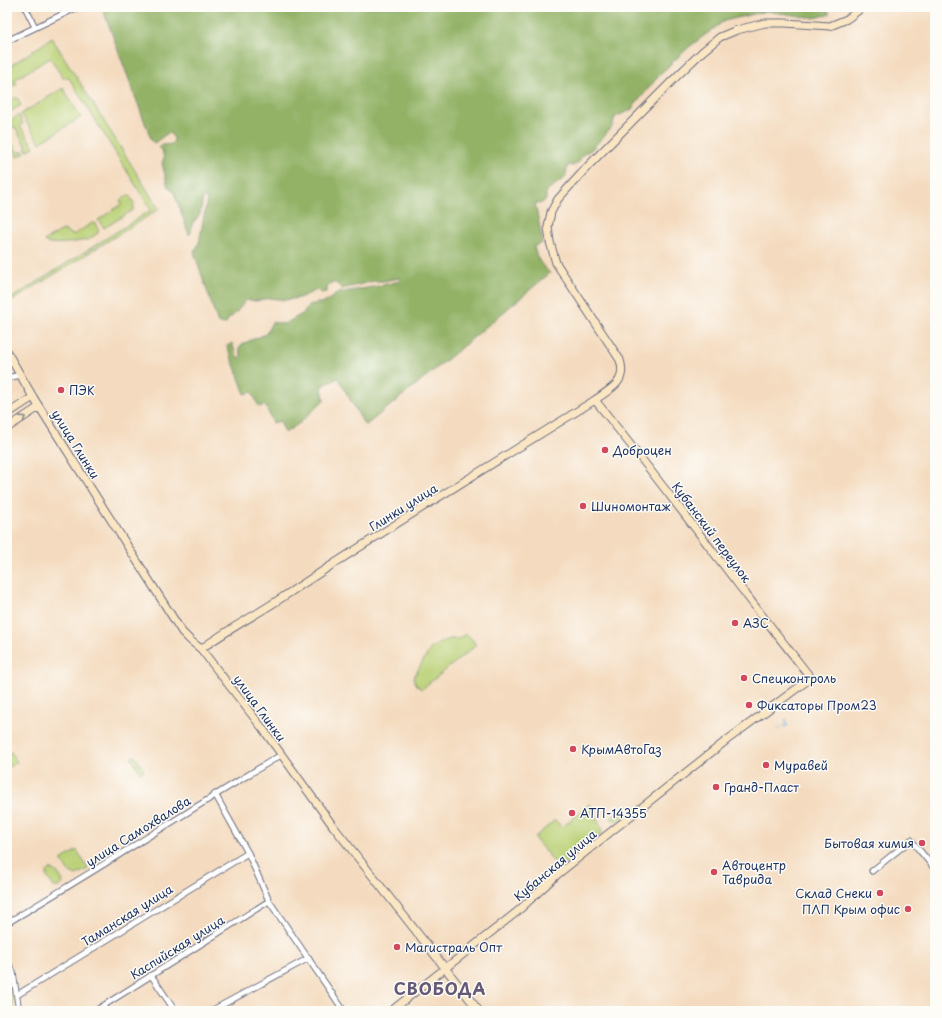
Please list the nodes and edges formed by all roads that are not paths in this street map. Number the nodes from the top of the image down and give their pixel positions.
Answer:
1 (25, 7) edge
2 (78, 7) edge
3 (863, 7) edge
4 (35, 28) junction
5 (7, 41) edge
6 (7, 352) edge
7 (20, 375) junction
8 (7, 376) edge
9 (33, 397) junction
10 (595, 400) junction
11 (39, 408) junction
12 (7, 414) edge
13 (7, 428) edge
14 (201, 649) junction
15 (811, 678) joint
16 (281, 755) junction
17 (215, 794) junction
18 (248, 853) junction
19 (935, 869) edge
20 (872, 871) dead end
21 (269, 901) junction
22 (7, 923) edge
23 (309, 958) junction
24 (7, 961) edge
25 (445, 969) junction
26 (151, 975) junction
27 (17, 995) junction
28 (19, 1011) edge
29 (95, 1011) edge
30 (176, 1011) edge
31 (211, 1011) edge
32 (344, 1011) edge
33 (391, 1011) edge
34 (479, 1011) edge

1 - 4 street
2 - 4 street
3 - 10 main road, Глинки улица
4 - 5 street
6 - 7 main road, улица Глинки
7 - 8 street
7 - 9 main road, улица Глинки
9 - 11 main road, улица Глинки
9 - 12 main road
10 - 14 main road, Глинки улица
10 - 15 main road, Кубанский переулок
13 -> 11 main road, улица Глинки
11 - 14 main road, улица Глинки
14 - 16 main road, улица Глинки
15 - 25 main road, Кубанская улица
16 - 17 street, улица Самохвалова
16 - 25 main road, улица Глинки
17 - 18 street
17 - 22 street, улица Самохвалова
18 - 21 street
18 - 27 street, Таманская улица
19 - 20 street
21 - 23 street
21 - 26 street, Каспийская улица
23 - 31 street
23 - 32 street
24 - 27 street
25 - 33 main road, Кубанская улица
25 - 34 main road, улица Глинки
26 - 29 street, Каспийская улица
26 - 30 street
27 - 28 street

